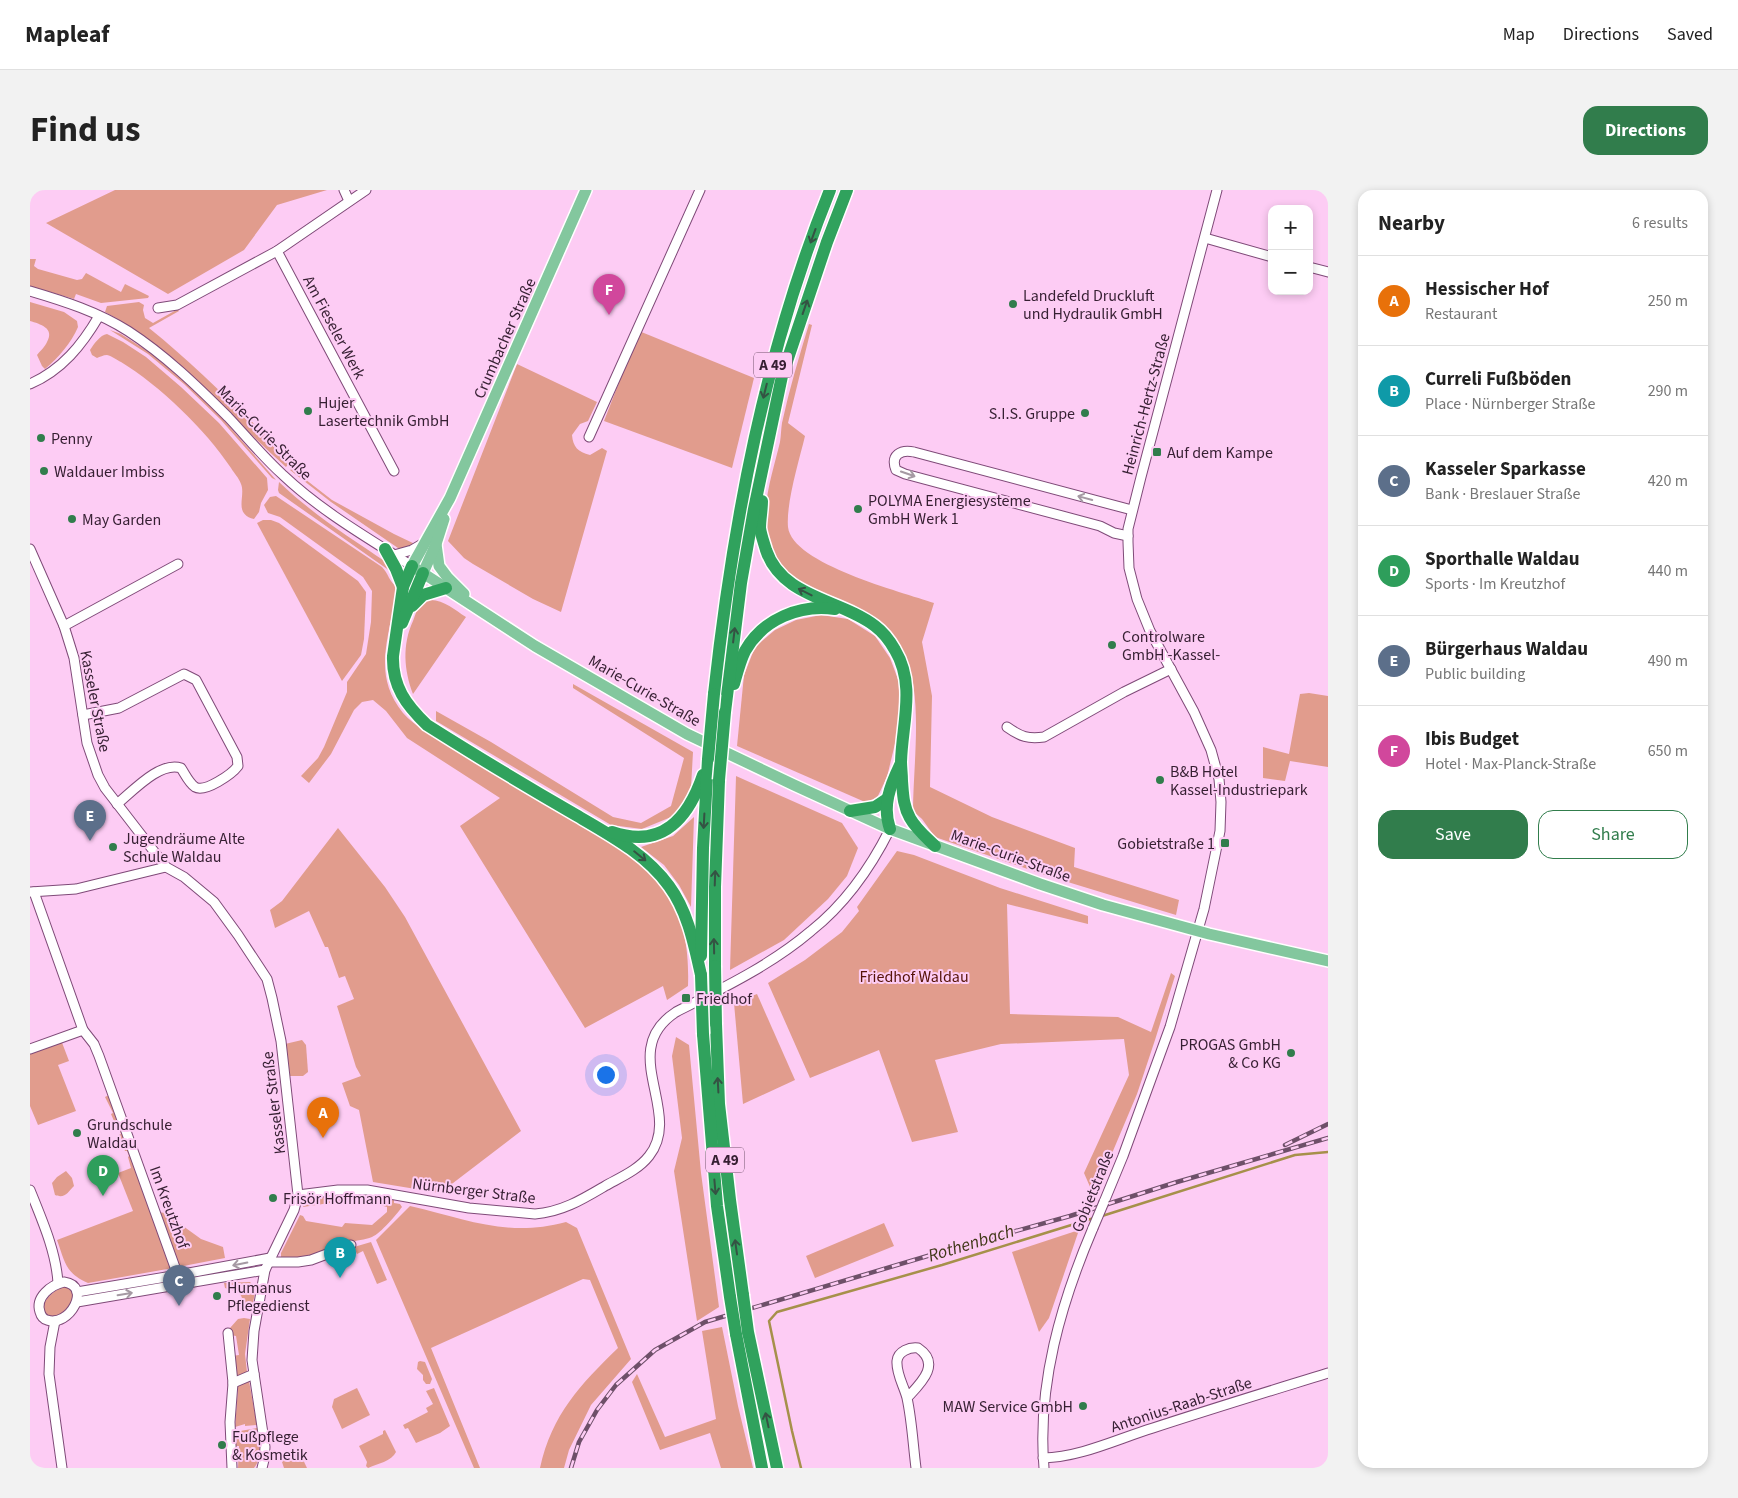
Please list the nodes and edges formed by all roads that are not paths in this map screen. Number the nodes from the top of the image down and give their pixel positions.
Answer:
1 (344, 190) edge
2 (366, 190) edge
3 (586, 190) edge
4 (700, 190) edge
5 (830, 190) edge
6 (847, 190) edge
7 (1217, 190) edge
8 (349, 200) junction
9 (1205, 238) junction
10 (278, 251) junction
11 (1268, 255) edge
12 (1313, 267) edge
13 (1328, 272) edge
14 (30, 291) edge
15 (158, 308) dead end
16 (99, 316) junction
17 (30, 384) edge
18 (769, 434) junction
19 (589, 437) dead end
20 (394, 471) dead end
21 (1132, 510) junction
22 (1128, 536) junction
23 (430, 543) junction
24 (30, 549) edge
25 (390, 552) junction
26 (178, 564) dead end
27 (418, 570) junction
28 (404, 588) junction
29 (446, 588) junction
30 (480, 609) junction
31 (408, 610) junction
32 (850, 612) junction
33 (64, 626) junction
34 (396, 637) junction
35 (1171, 669) junction
36 (726, 705) junction
37 (83, 715) junction
38 (1007, 727) dead end
39 (901, 762) junction
40 (705, 772) junction
41 (903, 795) junction
42 (887, 798) junction
43 (117, 804) junction
44 (850, 811) junction
45 (600, 828) junction
46 (890, 829) junction
47 (936, 846) junction
48 (166, 867) junction
49 (32, 892) edge
50 (1198, 931) junction
51 (1328, 961) edge
52 (701, 975) junction
53 (83, 1030) junction
54 (30, 1049) edge
55 (30, 1190) edge
56 (298, 1196) junction
57 (351, 1245) dead end
58 (268, 1264) junction
59 (180, 1280) junction
60 (58, 1283) junction
61 (77, 1297) junction
62 (34, 1304) edge
63 (55, 1321) junction
64 (228, 1333) dead end
65 (742, 1333) junction
66 (1328, 1373) edge
67 (254, 1374) junction
68 (233, 1383) junction
69 (907, 1398) junction
70 (1043, 1458) junction
71 (62, 1468) edge
72 (232, 1468) edge
73 (262, 1468) edge
74 (762, 1468) edge
75 (777, 1468) edge
76 (916, 1468) edge
77 (1044, 1468) edge

1 - 8 street
2 - 8 street
3 - 23 main road, Crumbacher Straße
4 - 19 street
5 -> 40 highway, A 49, bridge
18 -> 6 highway, A 49
7 - 9 street, Heinrich-Hertz-Straße
8 - 10 street
9 - 11 street
9 - 21 street, Heinrich-Hertz-Straße
10 - 15 street
10 - 20 street, Am Fieseler Werk
12 - 13 street
14 - 16 street, Marie-Curie-Straße
16 - 17 street
16 - 25 street, Marie-Curie-Straße
32 -> 18 highway
36 -> 18 highway, A 49
21 - 22 street, Heinrich-Hertz-Straße
21 -> 22 street
22 - 35 street, Heinrich-Hertz-Straße
23 - 25 street
23 - 27 main road, Crumbacher Straße
23 - 30 main road
24 - 33 street, Kasseler Straße
25 - 27 street, Marie-Curie-Straße
25 - 28 highway
26 - 33 street
27 - 28 highway
27 - 29 main road, Marie-Curie-Straße
27 - 31 highway
28 - 34 highway
29 - 30 main road, Marie-Curie-Straße
29 - 31 highway
30 - 44 main road, Marie-Curie-Straße
31 - 34 highway
32 - 36 highway
32 - 39 highway
33 - 37 street, Kasseler Straße
34 - 45 highway
35 - 38 street
35 - 50 street, Heinrich-Hertz-Straße
65 -> 36 highway, A 49, bridge
37 - 43 street, Kasseler Straße
37 - 43 street
39 - 41 highway
39 - 42 highway
40 - 45 highway
40 -> 52 highway, A 49
41 - 46 highway
41 - 47 highway
42 - 44 highway
42 - 46 highway
43 - 48 street, Kasseler Straße
44 - 46 main road, Marie-Curie-Straße
45 -> 52 highway
46 - 47 main road, Marie-Curie-Straße
46 - 56 street, Nürnberger Straße
47 - 50 main road, Marie-Curie-Straße
48 - 49 street
48 - 56 street, Kasseler Straße
49 - 53 street, Im Kreutzhof
50 - 51 main road, Marie-Curie-Straße
50 - 70 street, Gobietstraße, bridge
52 -> 65 highway, A 49, bridge
53 - 54 street
53 - 59 street, Im Kreutzhof
55 - 60 street
56 - 58 street
57 - 58 street
58 - 59 street
58 - 67 street
59 - 61 street
60 - 61 street
60 - 62 street
61 - 63 street
62 - 63 street
63 - 71 street
64 - 68 street
65 - 74 highway, A 49
75 -> 65 highway, A 49
66 - 70 street, Antonius-Raab-Straße
67 - 68 street
67 - 73 street
68 - 72 street
69 - 69 street
69 - 76 street
70 - 77 street, Gobietstraße

